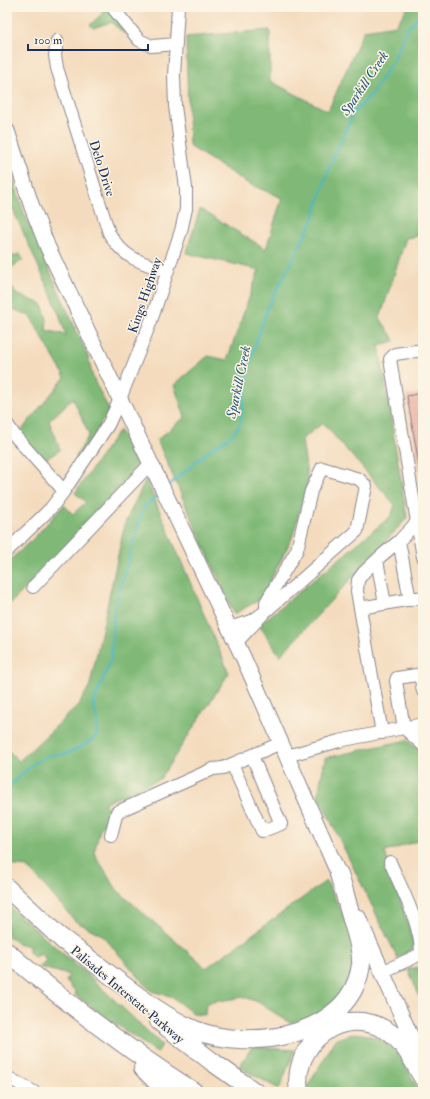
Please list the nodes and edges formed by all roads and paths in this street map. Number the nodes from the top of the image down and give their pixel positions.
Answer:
1 (112, 7) edge
2 (178, 7) edge
3 (57, 41) dead end
4 (176, 44) junction
5 (7, 131) edge
6 (167, 271) junction
7 (423, 350) edge
8 (120, 399) junction
9 (7, 424) edge
10 (151, 463) junction
11 (64, 491) junction
12 (416, 522) junction
13 (399, 541) junction
14 (7, 551) edge
15 (423, 557) edge
16 (377, 560) junction
17 (33, 588) dead end
18 (423, 597) edge
19 (410, 600) junction
20 (385, 604) junction
21 (360, 608) junction
22 (266, 611) junction
23 (229, 628) junction
24 (236, 644) junction
25 (422, 674) edge
26 (423, 691) edge
27 (423, 724) edge
28 (404, 728) junction
29 (382, 733) junction
30 (423, 745) edge
31 (284, 749) junction
32 (252, 756) junction
33 (232, 764) junction
34 (111, 835) dead end
35 (390, 862) dead end
36 (339, 874) junction
37 (7, 888) edge
38 (56, 934) junction
39 (7, 952) edge
40 (422, 954) edge
41 (382, 972) junction
42 (44, 983) junction
43 (423, 1064) edge
44 (7, 1077) edge
45 (423, 1078) edge
46 (34, 1092) edge
47 (167, 1092) edge
48 (194, 1092) edge
49 (255, 1092) edge
50 (299, 1092) edge

1 - 4 street
2 - 4 street, Kings Highway
3 - 6 street, Delo Drive
4 - 6 street, Kings Highway
5 - 8 main road
6 - 8 street, Kings Highway
7 - 12 street
8 - 10 main road
8 - 11 street, Kings Highway
9 - 11 street
10 - 17 street
10 - 23 main road
11 - 14 street, Kings Highway
12 - 13 street
12 - 15 street
13 - 16 street
13 - 19 street
16 - 20 street
16 - 21 street
18 - 19 street
19 - 20 street
20 - 21 street
21 - 29 street
22 - 22 street
22 - 23 street
22 - 24 street
23 - 24 main road
24 - 31 main road
25 - 26 street
25 - 28 street
27 - 28 street
28 - 29 street
28 - 30 street
29 - 31 street
31 - 32 street
31 - 36 main road
32 - 33 street
32 - 33 street
33 - 34 street
35 - 40 street
36 - 38 highway
36 - 41 main road
37 - 38 highway, Palisades Interstate Parkway
38 - 49 highway, Palisades Interstate Parkway
39 - 42 highway
40 - 41 street
41 - 43 main road
42 - 47 highway
42 - 48 highway
44 - 46 street
45 - 50 highway

